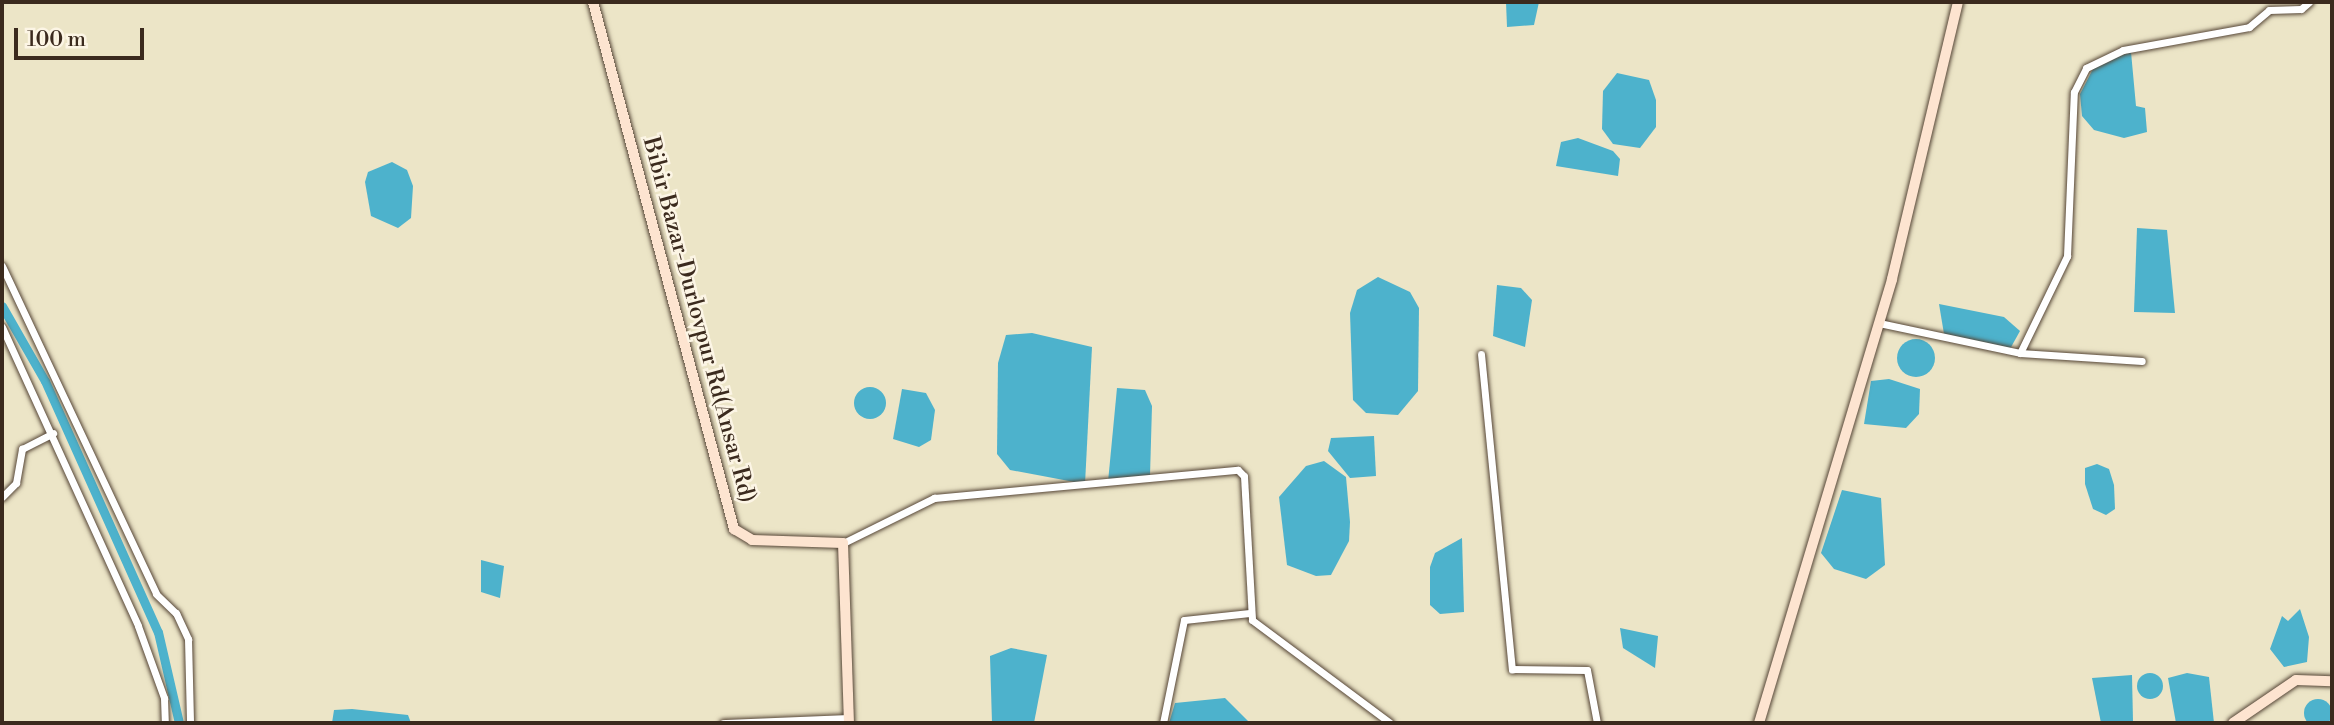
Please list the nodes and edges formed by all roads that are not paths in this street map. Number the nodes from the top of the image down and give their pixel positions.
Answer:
1 (593, 2) edge
2 (1958, 2) edge
3 (2309, 2) edge
4 (2, 266) edge
5 (1879, 323) junction
6 (2, 327) edge
7 (2020, 353) junction
8 (1480, 354) dead end
9 (2143, 361) dead end
10 (53, 433) junction
11 (2, 497) edge
12 (843, 543) junction
13 (1250, 613) junction
14 (2332, 681) edge
15 (847, 721) edge
16 (165, 723) edge
17 (191, 723) edge
18 (723, 723) edge
19 (1163, 723) edge
20 (1390, 723) edge
21 (1597, 723) edge
22 (1759, 723) edge
23 (2233, 723) edge

1 - 12 street, Bibir Bazar-Durlovpur Rd(Ansar Rd)
2 - 5 street
3 - 7 street
4 - 17 street
5 - 7 street
5 - 22 street
6 - 10 street
7 - 9 street
8 - 21 street
10 - 11 street
10 - 16 street
12 - 13 street
12 - 15 street
13 - 19 street
13 - 20 street
14 - 23 street
15 - 18 street

